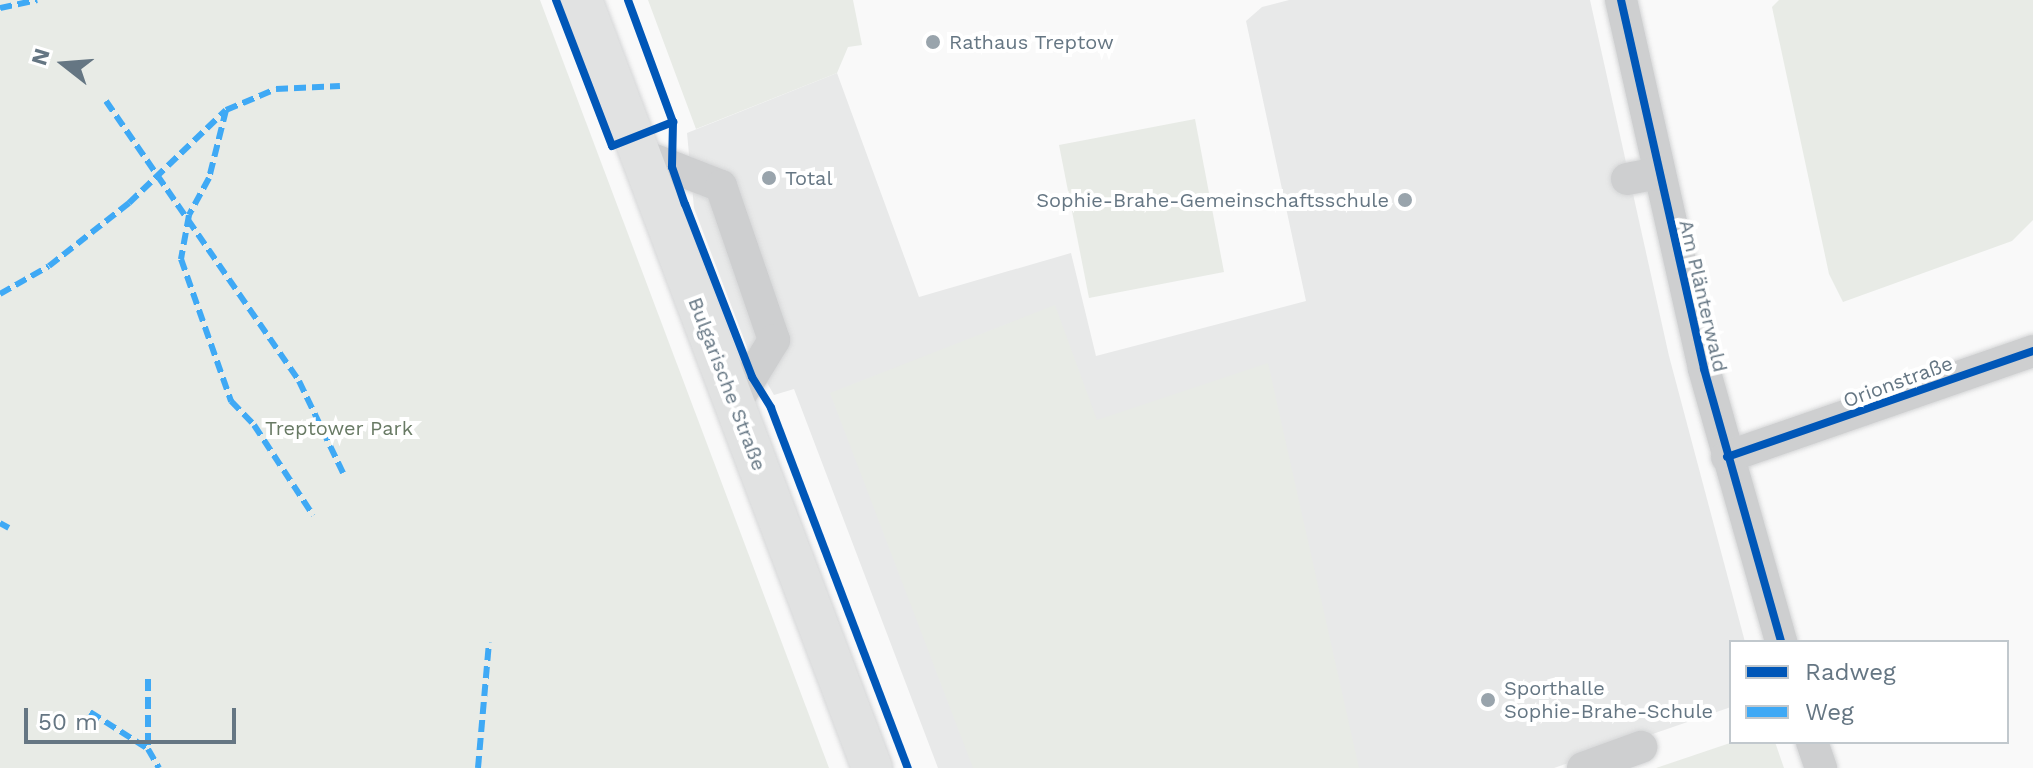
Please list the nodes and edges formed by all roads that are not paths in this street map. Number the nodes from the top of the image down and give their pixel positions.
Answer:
1 (582, 0) edge
2 (1621, 0) edge
3 (639, 154) junction
4 (1659, 173) junction
5 (1627, 179) dead end
6 (2033, 351) edge
7 (735, 404) junction
8 (1727, 457) junction
9 (1780, 640) edge
10 (1813, 744) edge
11 (1641, 747) dead end
12 (872, 768) edge
13 (1583, 768) edge
14 (1821, 768) edge

1 - 3 main road, Bulgarische Straße
2 - 4 street, Am Plänterwald
3 - 7 main road, Bulgarische Straße
3 - 7 street
4 - 5 street
4 - 8 street, Am Plänterwald
6 - 8 street, Orionstraße
7 - 12 main road, Bulgarische Straße
8 - 9 street, Am Plänterwald
10 - 14 street
11 - 13 street

